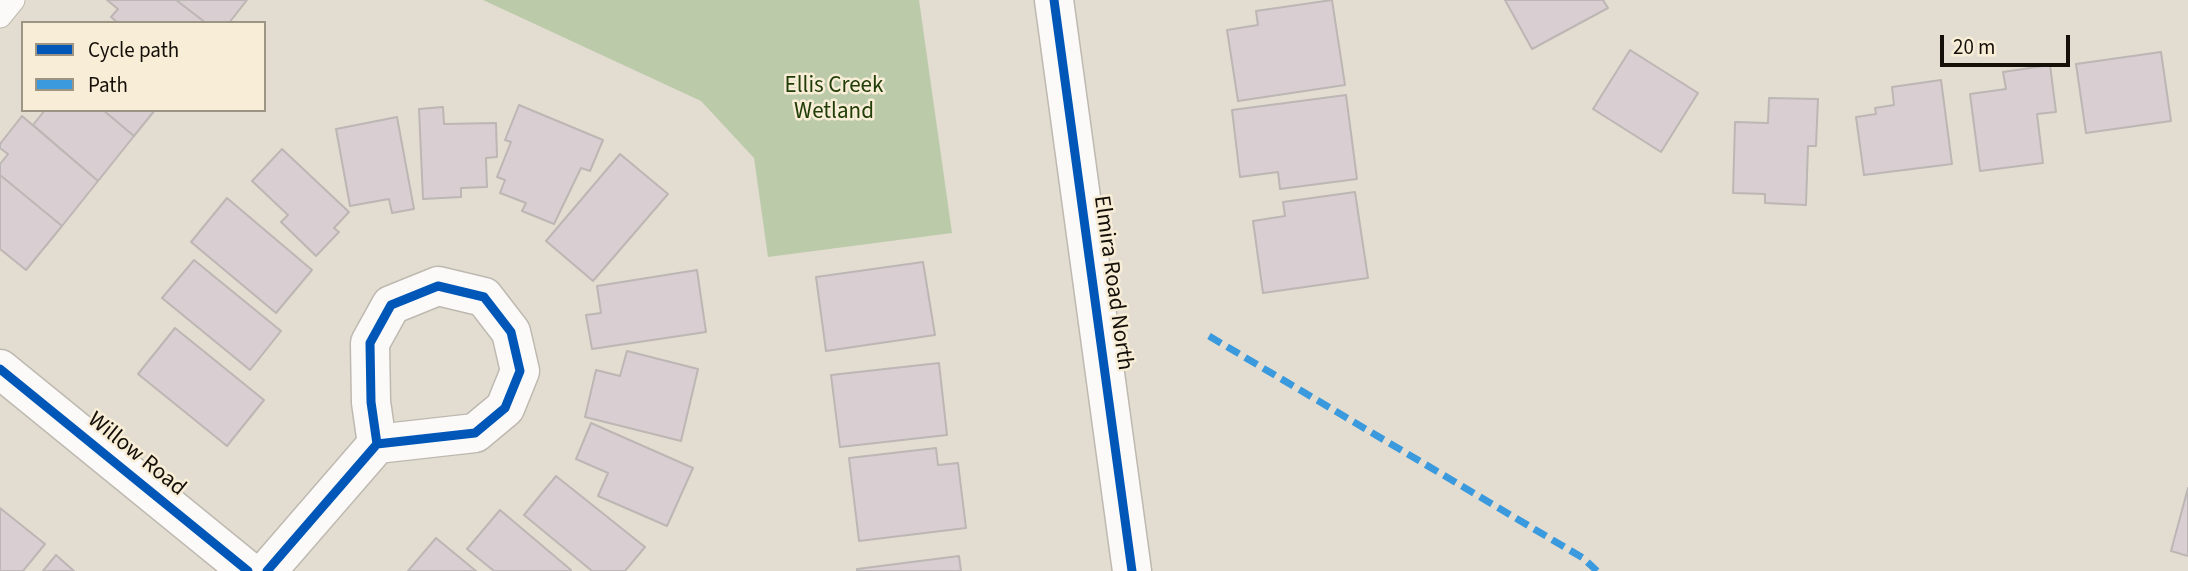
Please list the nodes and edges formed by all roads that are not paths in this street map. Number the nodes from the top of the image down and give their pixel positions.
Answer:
1 (13, 0) edge
2 (1054, 0) edge
3 (0, 16) edge
4 (0, 369) edge
5 (377, 444) junction
6 (248, 571) edge
7 (267, 571) edge
8 (1132, 571) edge

1 - 3 lane
2 - 8 street, Elmira Road North
4 - 6 street, Willow Road
5 - 5 street
5 - 7 street

